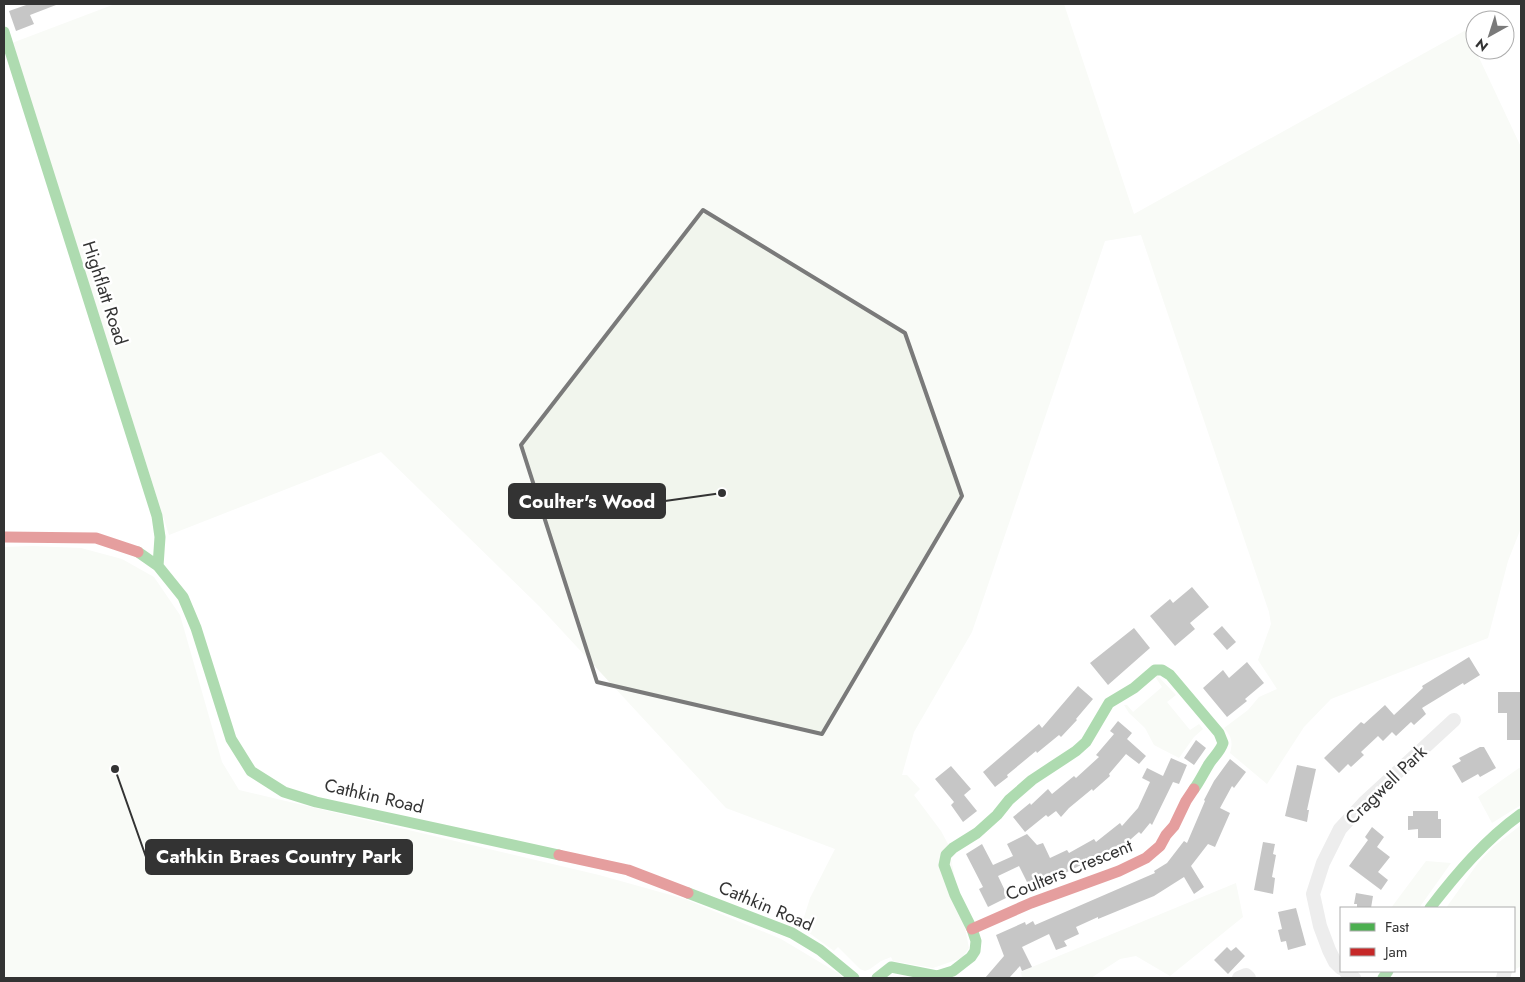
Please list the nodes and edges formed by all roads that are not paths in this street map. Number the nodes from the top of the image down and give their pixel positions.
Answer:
1 (4, 32) edge
2 (4, 537) edge
3 (158, 566) junction
4 (1454, 720) dead end
5 (1521, 814) edge
6 (1431, 907) edge
7 (972, 929) junction
8 (1340, 967) edge
9 (854, 978) edge
10 (877, 978) edge
11 (1239, 978) edge
12 (1249, 978) edge

1 - 3 street, Highflatt Road
2 - 3 street, Cathkin Road
3 - 9 street, Cathkin Road
4 - 8 street, Cragwell Park
5 - 6 street
7 - 7 street, Coulters Crescent
7 - 10 street, Coulters Crescent
11 - 12 street

